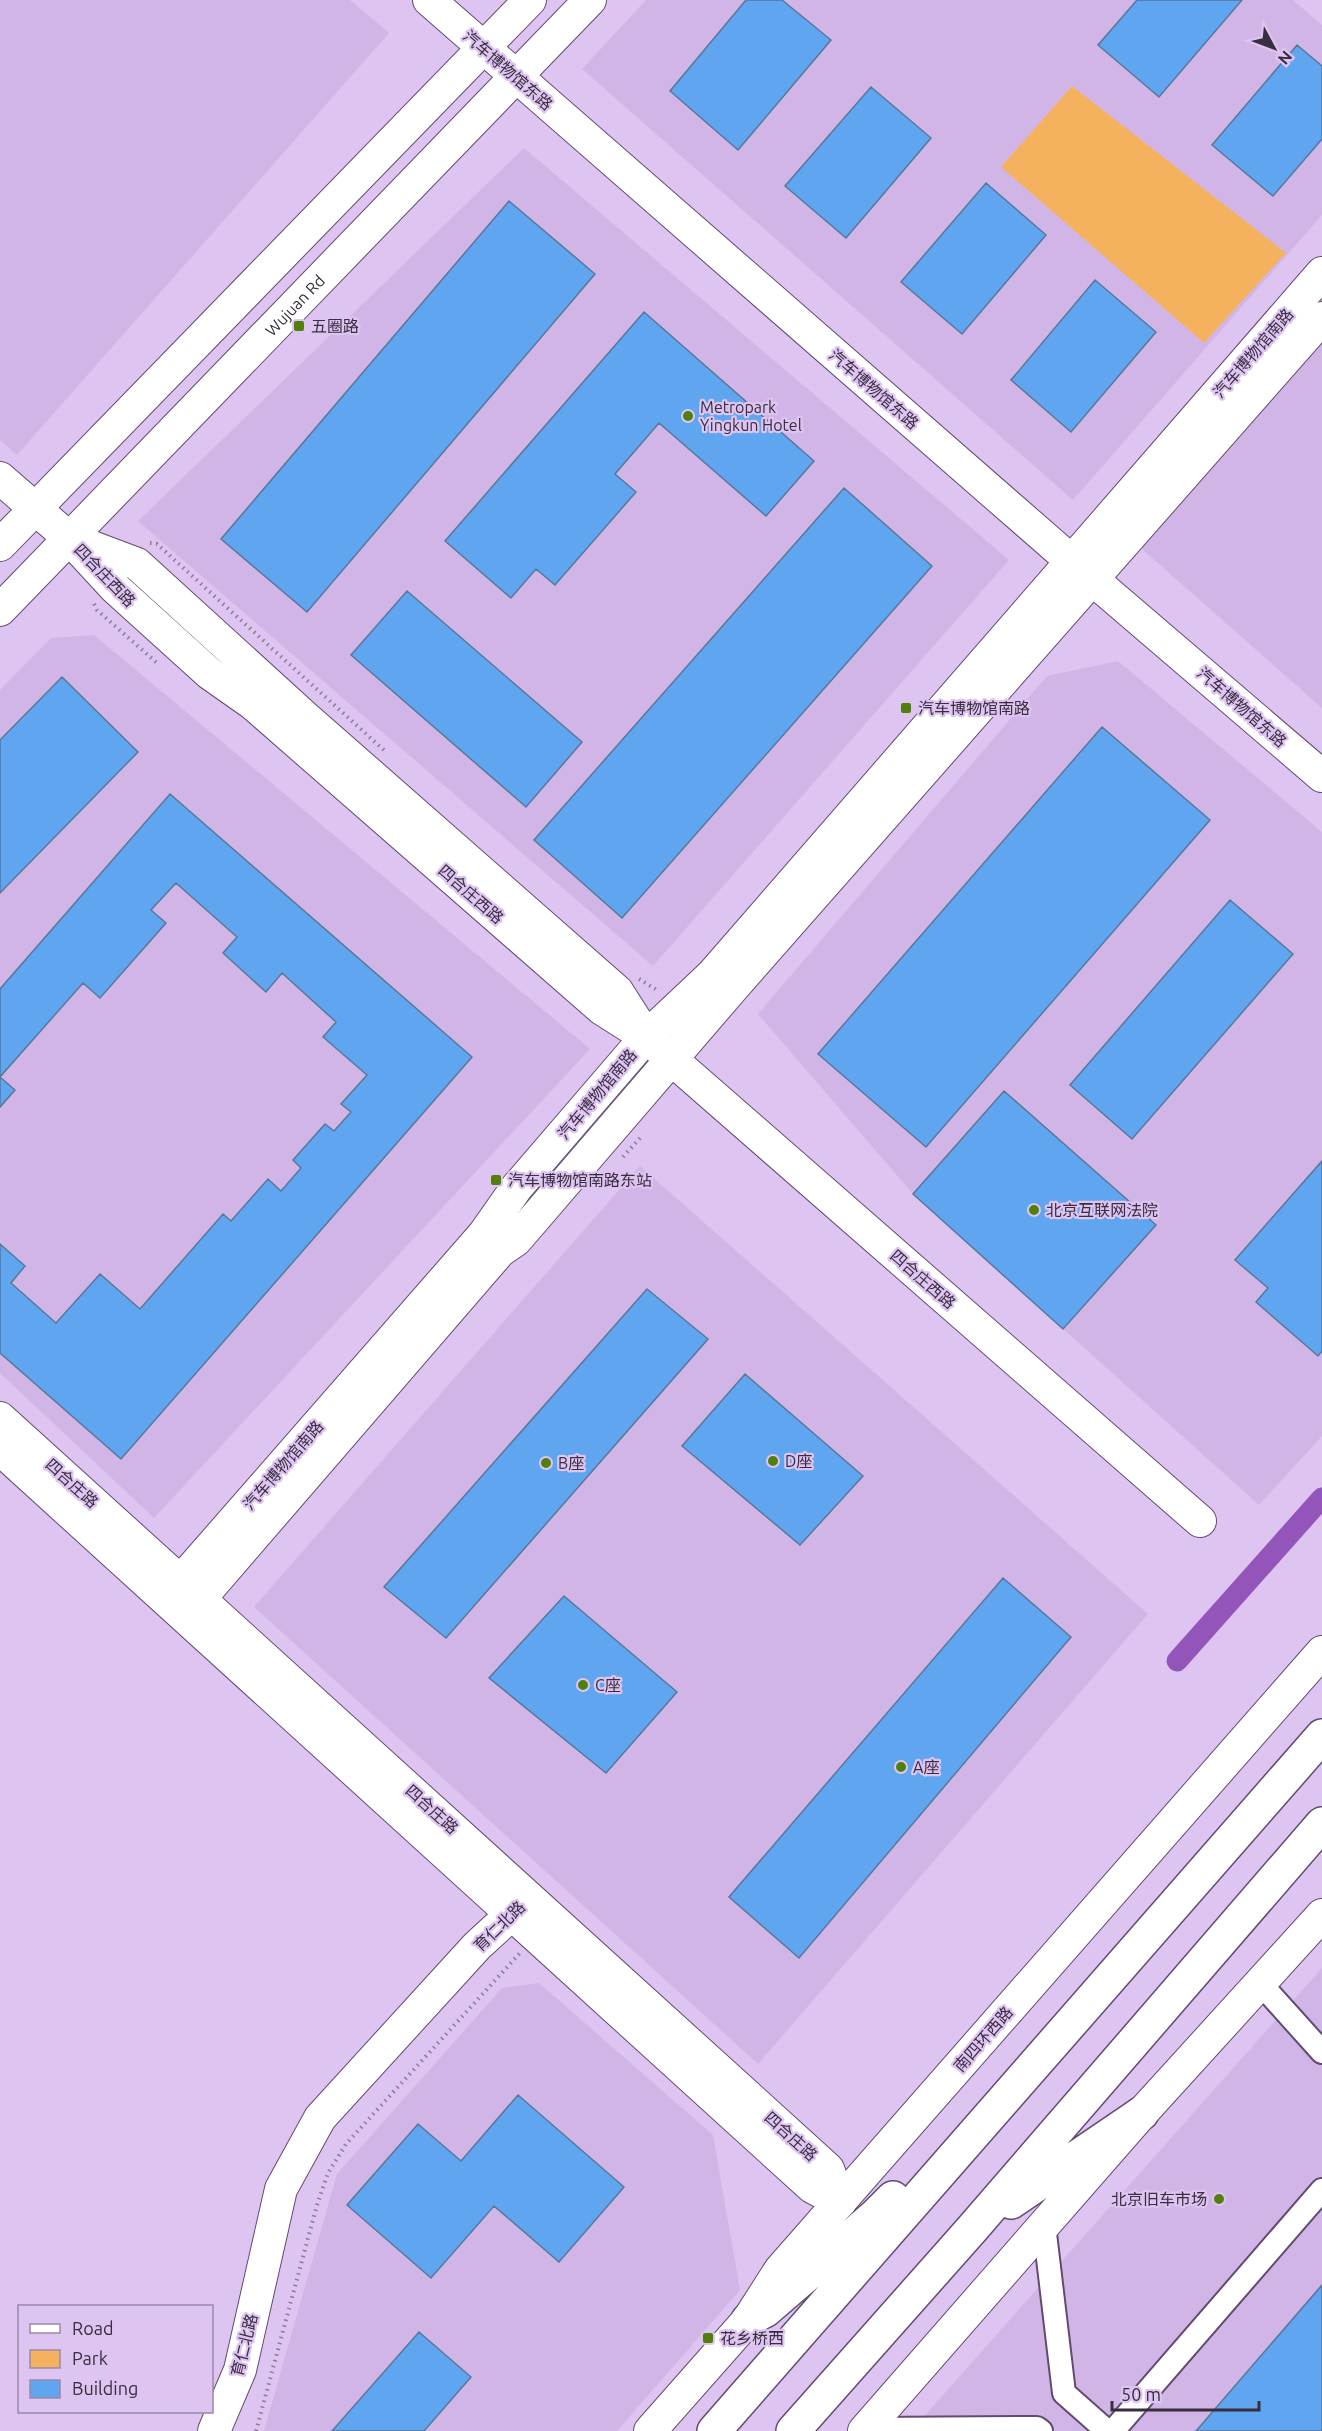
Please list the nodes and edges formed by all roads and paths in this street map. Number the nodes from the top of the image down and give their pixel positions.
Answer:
1 (429, 0) edge
2 (530, 0) edge
3 (590, 0) edge
4 (484, 48) junction
5 (515, 77) junction
6 (1322, 273) edge
7 (1322, 318) edge
8 (0, 478) edge
9 (34, 508) junction
10 (69, 538) junction
11 (0, 545) edge
12 (1081, 570) junction
13 (0, 610) edge
14 (1322, 776) edge
15 (646, 1037) junction
16 (672, 1059) junction
17 (0, 1418) edge
18 (0, 1449) edge
19 (1200, 1521) dead end
20 (183, 1598) junction
21 (1322, 1652) edge
22 (1322, 1736) edge
23 (1322, 1824) edge
24 (518, 1910) junction
25 (1322, 1915) edge
26 (522, 1950) dead end
27 (1260, 1983) junction
28 (1322, 2052) edge
29 (996, 2109) junction
30 (1142, 2113) junction
31 (1322, 2190) edge
32 (840, 2202) junction
33 (1044, 2225) junction
34 (972, 2229) junction
35 (748, 2320) junction
36 (865, 2430) edge
37 (214, 2431) edge
38 (226, 2431) edge
39 (256, 2431) edge
40 (650, 2431) edge
41 (714, 2431) edge
42 (793, 2431) edge
43 (1041, 2431) edge
44 (1107, 2431) edge
45 (1113, 2431) edge

1 - 4 street, 汽车博物馆东路
2 - 4 street
3 - 5 street, Wujuan Rd
4 - 5 street, 汽车博物馆东路
4 - 9 street
5 - 10 street, Wujuan Rd
5 - 12 street, 汽车博物馆东路
6 - 12 street, 汽车博物馆南路
7 - 12 street, 汽车博物馆南路
8 - 9 street, 四合庄西路
9 - 10 street, 四合庄西路
9 - 11 street
10 - 13 street, Wujuan Rd
10 - 15 street, 四合庄西路
12 - 14 street, 汽车博物馆东路
12 - 15 street, 汽车博物馆南路
12 - 16 street, 汽车博物馆南路
15 - 16 street, 四合庄西路
15 - 20 street, 汽车博物馆南路
16 - 19 street, 四合庄西路
16 - 20 street, 汽车博物馆南路
17 - 20 street, 四合庄路
18 - 20 street, 四合庄路
20 - 24 street, 四合庄路
21 - 32 street, 南四环西路
22 - 29 highway
23 - 34 highway
24 - 32 street, 四合庄路
24 - 37 street, 育仁北路
24 - 38 street, 育仁北路
25 - 27 street
26 - 39 path
27 - 28 street
27 - 30 street
29 - 35 highway
29 - 41 highway
30 - 33 street
30 - 34 highway
31 - 45 street
32 - 35 street, 南四环西路
33 - 36 street
33 - 44 street
34 - 42 highway
35 - 40 street, 南四环西路
36 - 43 street

